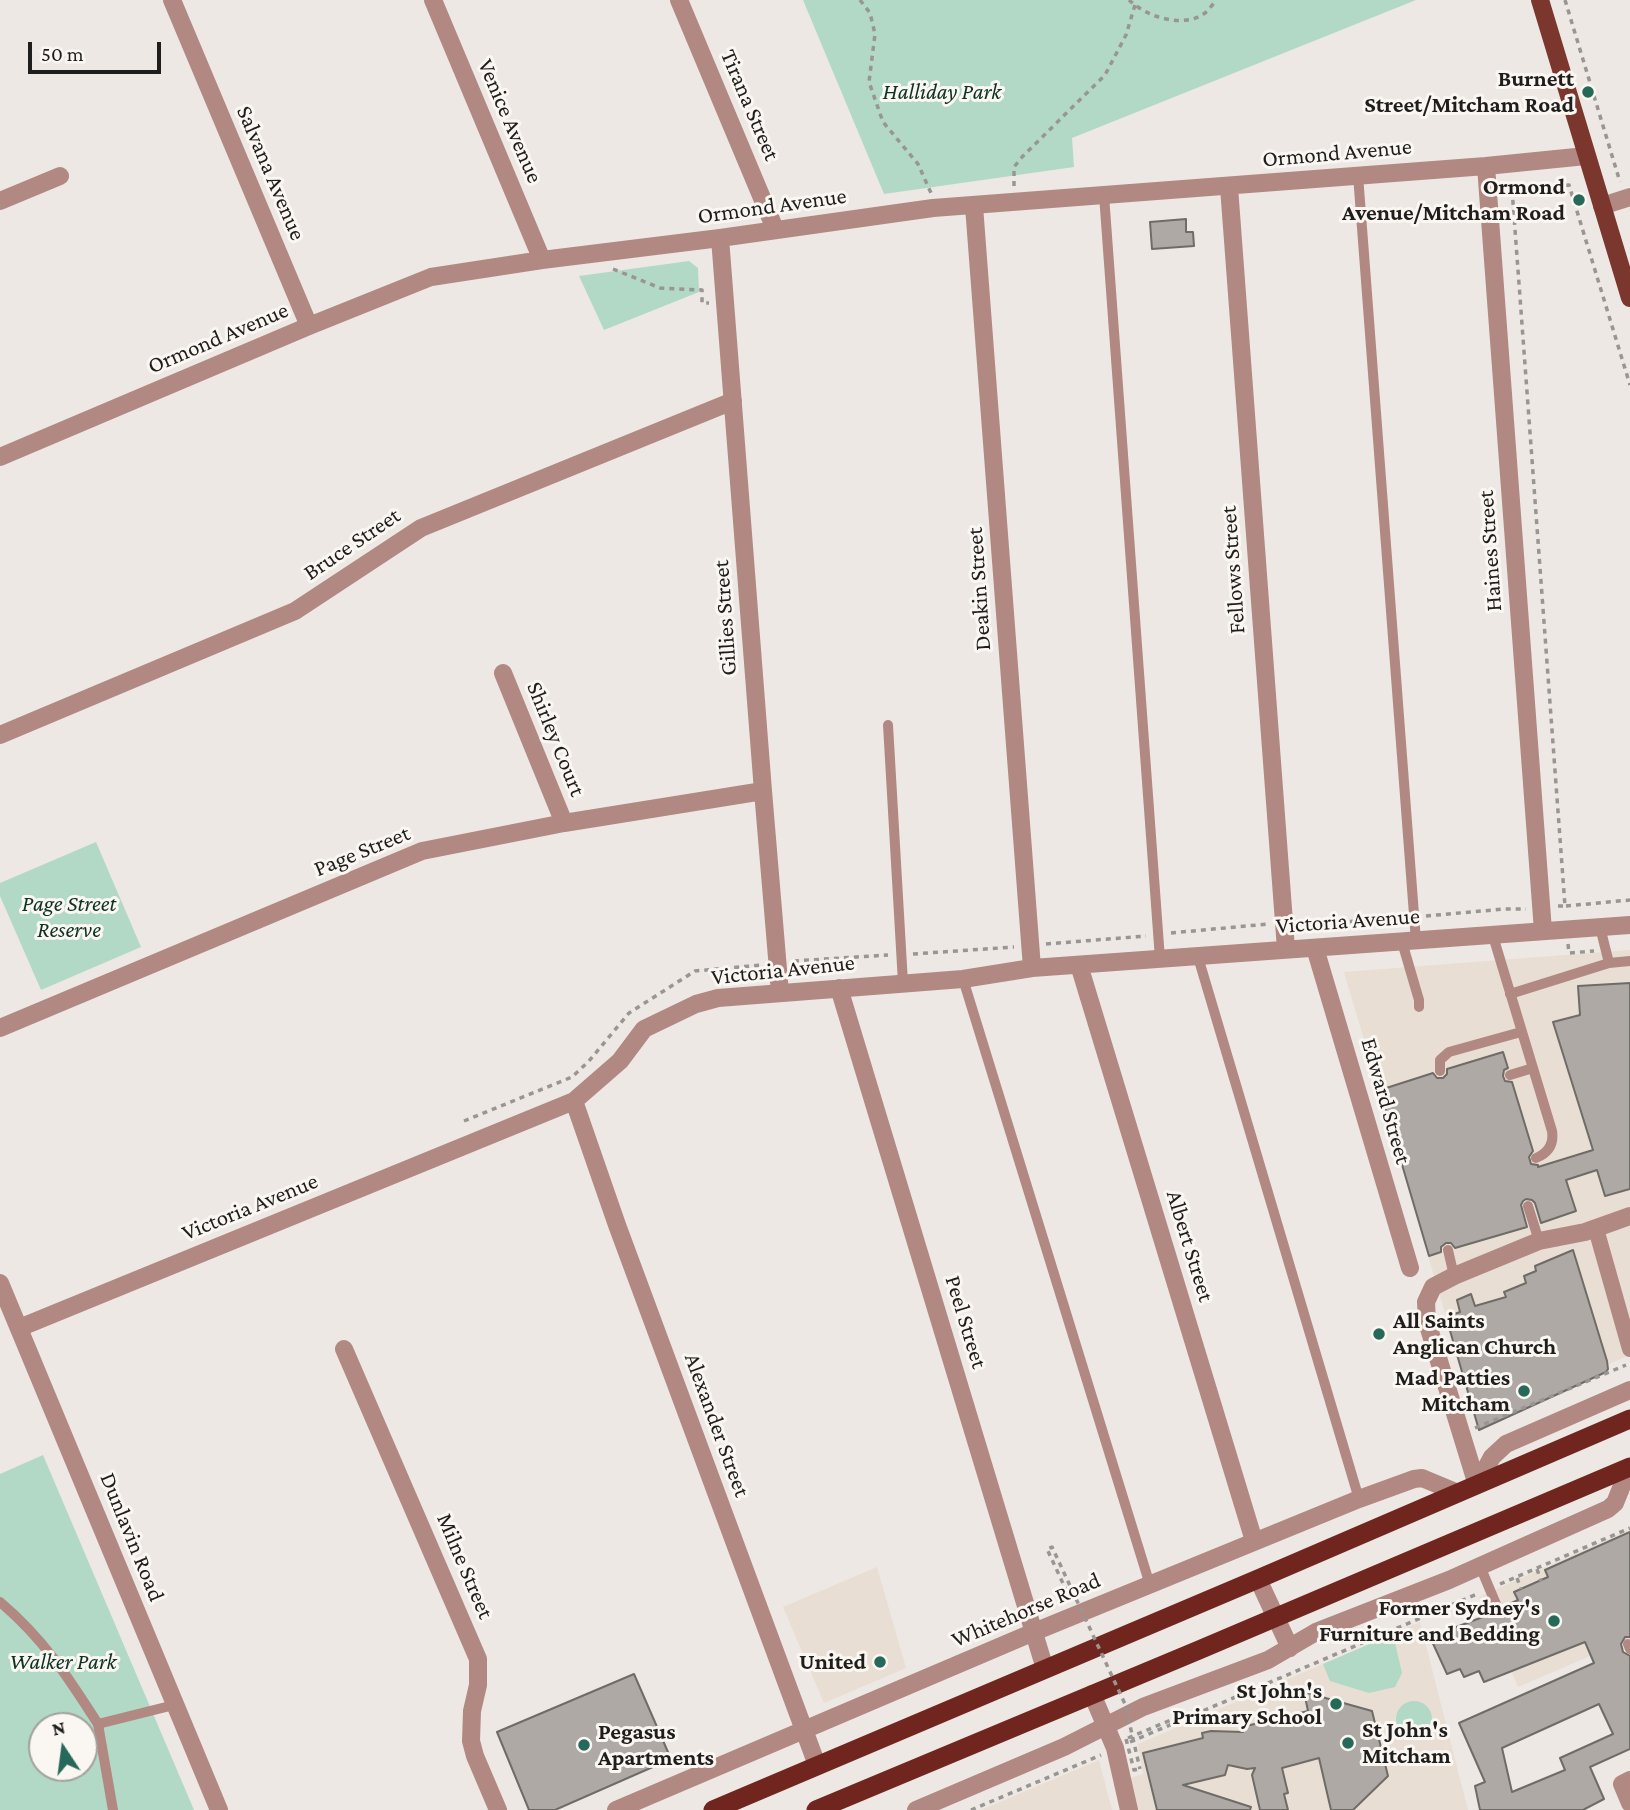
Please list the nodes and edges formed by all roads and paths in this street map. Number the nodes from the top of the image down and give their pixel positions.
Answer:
1 (172, 0) edge
2 (433, 0) edge
3 (679, 0) edge
4 (860, 0) edge
5 (1129, 0) edge
6 (1216, 0) edge
7 (1540, 0) edge
8 (1565, 0) edge
9 (1135, 5) junction
10 (1586, 156) junction
11 (1486, 166) junction
12 (1359, 175) junction
13 (60, 176) dead end
14 (1013, 178) dead end
15 (1228, 187) junction
16 (930, 189) dead end
17 (1104, 195) junction
18 (1628, 198) edge
19 (0, 201) edge
20 (974, 206) junction
21 (1602, 206) junction
22 (775, 229) junction
23 (720, 238) junction
24 (542, 260) junction
25 (612, 269) dead end
26 (1630, 298) edge
27 (726, 301) junction
28 (309, 326) junction
29 (1630, 385) edge
30 (733, 401) junction
31 (0, 457) edge
32 (503, 673) dead end
33 (888, 725) dead end
34 (0, 735) edge
35 (763, 791) junction
36 (564, 823) junction
37 (1565, 906) dead end
38 (1630, 925) edge
39 (1600, 927) junction
40 (1543, 932) junction
41 (1493, 936) junction
42 (1409, 941) junction
43 (1315, 948) junction
44 (1286, 949) junction
45 (1198, 957) junction
46 (1160, 959) junction
47 (1630, 961) edge
48 (1609, 963) junction
49 (1079, 965) junction
50 (1032, 968) junction
51 (963, 979) junction
52 (903, 983) junction
53 (839, 988) junction
54 (780, 993) junction
55 (1510, 994) junction
56 (1419, 1007) dead end
57 (0, 1028) edge
58 (1521, 1032) junction
59 (1533, 1068) junction
60 (1440, 1071) dead end
61 (1510, 1075) dead end
62 (575, 1101) junction
63 (1536, 1158) dead end
64 (1528, 1206) dead end
65 (1630, 1216) edge
66 (1596, 1229) junction
67 (1539, 1241) junction
68 (1448, 1250) dead end
69 (1410, 1268) dead end
70 (1454, 1276) junction
71 (0, 1283) edge
72 (19, 1328) junction
73 (344, 1349) dead end
74 (1630, 1349) edge
75 (1630, 1364) edge
76 (1630, 1390) edge
77 (1630, 1419) edge
78 (1470, 1431) dead end
79 (1629, 1467) edge
80 (1477, 1485) junction
81 (1458, 1493) junction
82 (1359, 1499) junction
83 (1630, 1527) edge
84 (1254, 1541) junction
85 (1480, 1566) junction
86 (1536, 1569) junction
87 (1516, 1577) junction
88 (1258, 1579) junction
89 (1541, 1581) dead end
90 (1150, 1586) junction
91 (1490, 1588) junction
92 (1521, 1589) dead end
93 (1071, 1601) dead end
94 (0, 1602) edge
95 (1498, 1609) dead end
96 (1276, 1618) junction
97 (1034, 1632) junction
98 (1290, 1648) junction
99 (1045, 1669) junction
100 (1092, 1694) junction
101 (174, 1705) junction
102 (90, 1712) edge
103 (1188, 1717) junction
104 (98, 1724) joint
105 (1106, 1726) junction
106 (804, 1731) junction
107 (1115, 1748) junction
108 (817, 1765) junction
109 (1630, 1780) edge
110 (1630, 1803) edge
111 (113, 1810) edge
112 (219, 1810) edge
113 (498, 1810) edge
114 (616, 1810) edge
115 (713, 1810) edge
116 (816, 1810) edge
117 (916, 1810) edge
118 (971, 1810) edge
119 (1129, 1810) edge

1 - 28 street, Salvana Avenue
2 - 24 street, Venice Avenue
3 - 22 street, Tirana Street
4 - 16 path
5 - 9 path
6 - 9 path
7 - 10 main road
8 - 18 path
9 - 14 path
10 - 11 street, Ormond Avenue
10 - 21 main road
11 - 12 street, Ormond Avenue
11 - 40 street, Haines Street
12 - 15 street, Ormond Avenue
12 - 42 lane
13 - 19 street
15 - 17 street, Ormond Avenue
15 - 44 street, Fellows Street
17 - 20 street, Ormond Avenue
17 - 46 lane
18 - 21 street
20 - 22 street, Ormond Avenue
20 - 50 street, Deakin Street
21 - 26 main road
22 - 23 street, Ormond Avenue
23 - 24 street, Ormond Avenue
23 - 27 street, Gillies Street
24 - 28 street, Ormond Avenue
25 - 27 path
27 - 30 street, Gillies Street
28 - 31 street, Ormond Avenue
29 - 37 path
30 - 34 street, Bruce Street
30 - 35 street, Gillies Street
32 - 36 street, Shirley Court
33 - 52 lane
35 - 36 street, Page Street
35 - 54 street, Gillies Street
36 - 57 street, Page Street
38 - 39 street, Victoria Avenue
39 - 40 street, Victoria Avenue
39 - 48 lane
40 - 41 street, Victoria Avenue
41 - 42 street, Victoria Avenue
41 - 55 lane
42 - 43 street, Victoria Avenue
42 - 56 lane
43 - 44 street, Victoria Avenue
43 - 69 street, Edward Street
44 - 45 street, Victoria Avenue
45 - 46 street, Victoria Avenue
45 - 82 lane
46 - 49 street, Victoria Avenue
47 - 48 lane
48 - 55 lane
49 - 50 street, Victoria Avenue
49 - 84 street, Albert Street
50 - 51 street, Victoria Avenue
51 - 52 street, Victoria Avenue
51 - 90 lane
52 - 53 street, Victoria Avenue
53 - 54 street, Victoria Avenue
53 - 97 street, Peel Street
54 - 62 street, Victoria Avenue
55 - 58 lane
58 - 59 lane
58 - 60 lane
59 - 61 lane
59 - 63 lane
62 - 72 street, Victoria Avenue
62 - 106 street, Alexander Street
64 - 67 lane
65 - 66 street
66 - 67 street
66 - 74 street
67 - 70 street
68 - 70 lane
70 - 80 street
71 - 72 street, Dunlavin Road
72 - 101 street, Dunlavin Road
73 - 113 street, Milne Street
75 - 78 path
76 - 80 street
77 - 80 highway
79 - 85 street
79 - 96 highway
80 - 81 highway
81 - 82 street, Whitehorse Road
81 - 88 highway
82 - 84 street, Whitehorse Road
83 - 86 path
84 - 90 street, Whitehorse Road
85 - 91 lane
85 - 98 street
86 - 87 path
86 - 89 path
87 - 91 path
87 - 92 path
88 - 96 street
88 - 99 highway
90 - 97 street, Whitehorse Road
91 - 95 lane
91 - 103 path
93 - 103 path, bridge
94 - 102 lane
96 - 98 street
96 - 100 highway
97 - 99 street, Peel Street
97 - 106 street, Whitehorse Road
98 - 105 street
99 - 108 highway
100 - 105 street
100 - 116 highway
101 - 104 lane
101 - 112 street, Dunlavin Road
103 - 107 path
104 - 111 lane
105 - 107 street
105 - 117 street
106 - 108 street, Alexander Street
106 - 114 street, Whitehorse Road
107 - 118 path
107 - 119 street
108 - 115 highway
109 - 110 street

